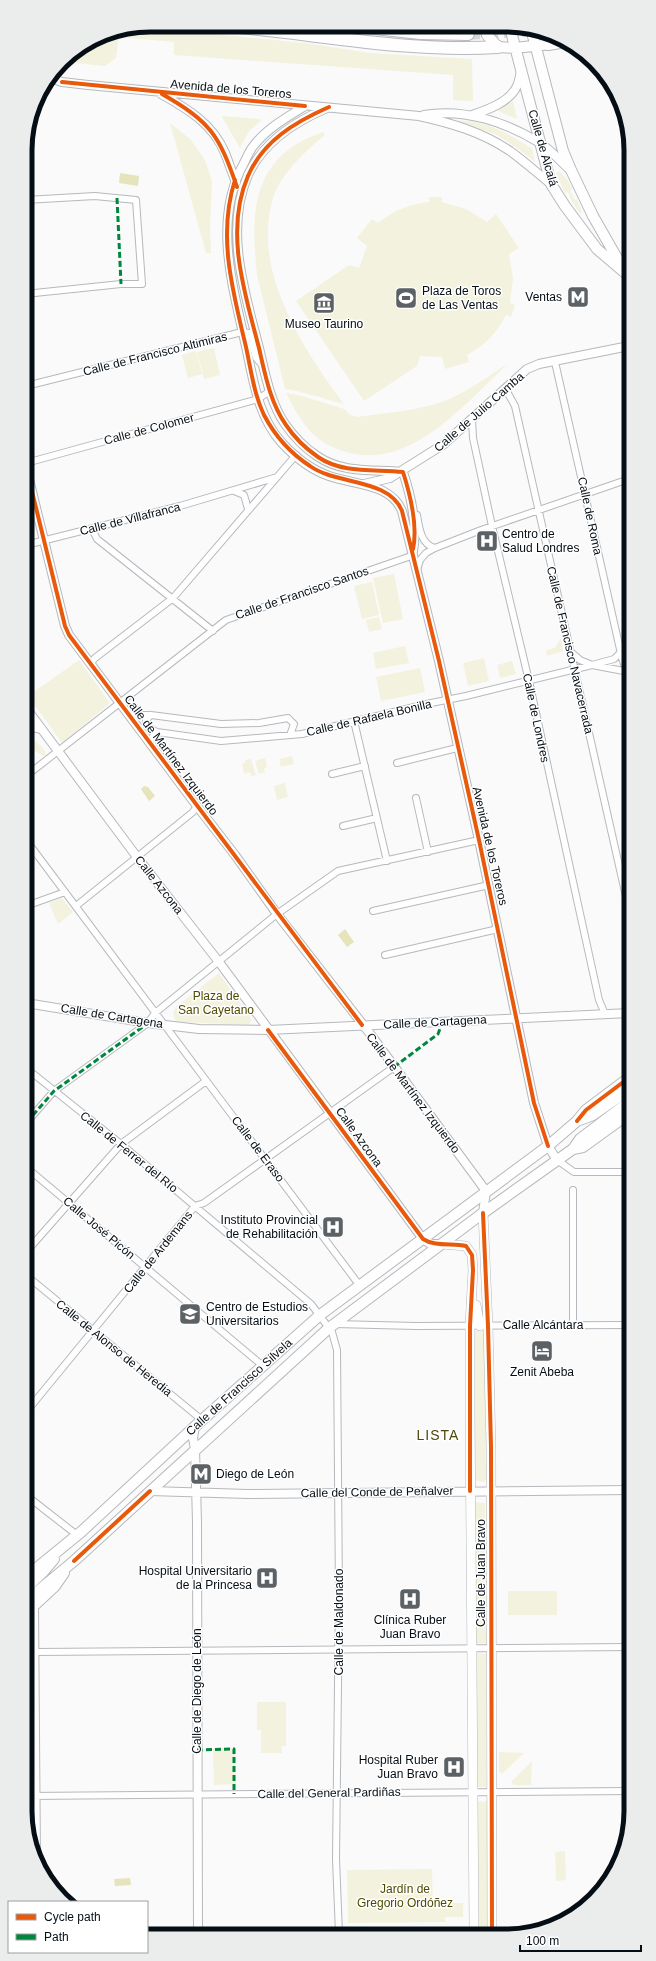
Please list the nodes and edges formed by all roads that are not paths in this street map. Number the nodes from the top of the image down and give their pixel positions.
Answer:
1 (288, 32) edge
2 (411, 32) edge
3 (486, 32) edge
4 (511, 32) edge
5 (468, 34) tunnel mouth
6 (533, 35) edge
7 (550, 40) edge
8 (514, 43) junction
9 (535, 46) junction
10 (498, 47) junction
11 (521, 70) junction
12 (55, 79) edge
13 (62, 82) junction
14 (53, 83) edge
15 (159, 92) junction
16 (305, 106) junction
17 (329, 107) junction
18 (471, 115) junction
19 (419, 116) junction
20 (541, 144) junction
21 (570, 170) junction
22 (235, 180) junction
23 (551, 184) junction
24 (32, 200) edge
25 (240, 204) junction
26 (624, 269) edge
27 (624, 272) edge
28 (32, 293) edge
29 (242, 332) junction
30 (624, 347) edge
31 (555, 362) junction
32 (263, 366) junction
33 (32, 384) edge
34 (505, 388) junction
35 (270, 391) junction
36 (258, 399) junction
37 (472, 420) junction
38 (296, 455) junction
39 (32, 461) edge
40 (403, 472) junction
41 (275, 477) junction
42 (624, 481) edge
43 (363, 484) junction
44 (32, 491) edge
45 (234, 491) junction
46 (586, 494) junction
47 (412, 503) junction
48 (248, 508) junction
49 (538, 510) junction
50 (492, 526) junction
51 (96, 528) junction
52 (44, 540) junction
53 (32, 543) edge
54 (435, 548) junction
55 (413, 553) junction
56 (417, 570) junction
57 (172, 598) junction
58 (213, 631) junction
59 (570, 650) junction
60 (620, 652) junction
61 (90, 664) junction
62 (624, 664) edge
63 (592, 665) junction
64 (574, 670) junction
65 (624, 671) edge
66 (529, 681) junction
67 (448, 700) junction
68 (120, 704) junction
69 (129, 715) junction
70 (151, 715) junction
71 (32, 716) edge
72 (354, 721) junction
73 (32, 728) edge
74 (43, 730) junction
75 (157, 732) junction
76 (290, 735) junction
77 (149, 741) junction
78 (457, 748) junction
79 (58, 751) junction
80 (397, 763) dead end
81 (365, 766) junction
82 (32, 771) edge
83 (332, 774) dead end
84 (416, 798) dead end
85 (197, 806) junction
86 (377, 818) junction
87 (343, 826) dead end
88 (479, 840) junction
89 (32, 848) edge
90 (428, 852) junction
91 (137, 857) junction
92 (386, 861) junction
93 (489, 885) junction
94 (624, 888) edge
95 (65, 892) junction
96 (32, 904) edge
97 (76, 906) junction
98 (373, 911) dead end
99 (277, 914) junction
100 (498, 929) junction
101 (385, 955) dead end
102 (219, 962) junction
103 (32, 1004) edge
104 (155, 1013) junction
105 (624, 1013) edge
106 (604, 1014) junction
107 (516, 1018) junction
108 (148, 1023) junction
109 (165, 1025) junction
110 (362, 1025) junction
111 (268, 1030) junction
112 (394, 1067) junction
113 (32, 1073) edge
114 (206, 1081) junction
115 (624, 1082) edge
116 (54, 1091) junction
117 (624, 1093) edge
118 (624, 1106) edge
119 (330, 1113) junction
120 (32, 1115) edge
121 (624, 1117) edge
122 (577, 1121) junction
123 (121, 1144) junction
124 (548, 1146) junction
125 (573, 1149) junction
126 (265, 1158) junction
127 (557, 1160) junction
128 (32, 1172) edge
129 (624, 1172) edge
130 (573, 1190) dead end
131 (486, 1191) junction
132 (69, 1203) junction
133 (195, 1206) junction
134 (483, 1213) junction
135 (423, 1239) junction
136 (442, 1244) junction
137 (32, 1245) edge
138 (145, 1268) junction
139 (473, 1270) junction
140 (32, 1280) edge
141 (360, 1286) junction
142 (320, 1315) junction
143 (573, 1325) junction
144 (624, 1325) edge
145 (332, 1326) junction
146 (470, 1326) junction
147 (484, 1326) junction
148 (93, 1330) junction
149 (263, 1366) junction
150 (32, 1405) edge
151 (198, 1423) junction
152 (195, 1449) junction
153 (624, 1490) edge
154 (150, 1491) junction
155 (470, 1491) junction
156 (490, 1491) junction
157 (196, 1492) junction
158 (338, 1493) junction
159 (32, 1500) edge
160 (77, 1535) junction
161 (63, 1548) junction
162 (32, 1572) edge
163 (32, 1582) edge
164 (32, 1601) edge
165 (32, 1612) edge
166 (624, 1647) edge
167 (471, 1648) junction
168 (491, 1648) junction
169 (197, 1650) junction
170 (338, 1650) junction
171 (36, 1652) junction
172 (472, 1791) junction
173 (624, 1791) edge
174 (492, 1792) junction
175 (37, 1795) junction
176 (197, 1795) junction
177 (338, 1795) junction
178 (32, 1796) edge
179 (37, 1844) edge
180 (198, 1929) edge
181 (339, 1929) edge
182 (474, 1929) edge
183 (492, 1929) edge

1 - 10 highway
2 - 5 highway
3 - 10 main road
4 - 8 main road, Calle de Alcalá, bridge
6 - 9 main road, Calle de Alcalá
7 - 9 main road
8 - 9 main road
8 - 10 main road
8 - 11 main road, Calle de Alcalá
9 - 21 main road, Calle de Alcalá
11 - 18 street, Avenida de los Toreros
11 - 20 main road, Calle de Alcalá
12 - 13 street
13 - 14 street
13 - 15 street
15 - 16 street, Avenida de los Toreros
15 - 22 street, Avenida de los Toreros
16 - 17 street, Avenida de los Toreros
16 - 22 street, Avenida de los Toreros
17 - 19 street, Avenida de los Toreros
17 - 25 street, Avenida de los Toreros
18 - 19 street, Avenida de los Toreros
18 - 20 street, Avenida de los Toreros
19 - 23 street, Avenida de los Toreros
20 - 21 street, Avenida de los Toreros
20 - 23 main road, Calle de Alcalá
21 - 26 main road, Calle de Alcalá
22 - 25 street, Avenida de los Toreros
22 - 29 street, Avenida de los Toreros
23 - 27 main road, Calle de Alcalá
24 - 28 street
25 - 32 street, Avenida de los Toreros
29 - 32 street, Calle de Francisco Altimiras
29 - 33 street, Calle de Francisco Altimiras
29 - 36 street, Avenida de los Toreros
30 - 31 street, Calle de Julio Camba
31 - 34 street, Calle de Julio Camba
31 - 46 street, Calle de Roma
32 - 35 street, Avenida de los Toreros
34 - 37 street, Calle de Julio Camba
34 - 49 street, Calle de Francisco Navacerrada
35 - 36 street, Calle de Colomer
35 - 40 street, Avenida de los Toreros
36 - 38 street, Avenida de los Toreros
36 - 39 street, Calle de Colomer
37 - 40 street, Calle de Julio Camba
37 - 50 street, Calle de Londres
38 - 41 street
38 - 43 street, Avenida de los Toreros
40 - 43 street, Avenida de los Toreros
40 - 47 street, Avenida de los Toreros
41 - 45 street, Calle de Villafranca
41 - 48 street
42 - 46 street
43 - 55 street, Avenida de los Toreros
44 - 52 street, Calle de Martínez Izquierdo
45 - 48 street
45 - 51 street, Calle de Villafranca
46 - 49 street
46 - 60 street, Calle de Roma
47 - 54 street
47 - 55 street, Avenida de los Toreros
48 - 57 street
49 - 50 street
49 - 59 street, Calle de Francisco Navacerrada
50 - 54 street
50 - 66 street, Calle de Londres
51 - 52 street, Calle de Villafranca
51 - 57 street
52 - 53 street, Calle de Villafranca
52 - 61 street, Calle de Martínez Izquierdo
54 - 56 street
55 - 56 street, Avenida de los Toreros
55 - 58 street, Calle de Francisco Santos
56 - 67 street, Avenida de los Toreros
57 - 58 street
57 - 61 street
58 - 68 street, Calle de Francisco Santos
59 - 63 street
59 - 64 street, Calle de Francisco Navacerrada
60 - 62 street, Calle de Roma
60 - 63 street, Calle de Rafaela Bonilla
61 - 68 street, Calle de Martínez Izquierdo
63 - 64 street, Calle de Rafaela Bonilla
63 - 65 street
64 - 66 street, Calle de Rafaela Bonilla
64 - 94 street, Calle de Francisco Navacerrada
66 - 67 street, Calle de Rafaela Bonilla
66 - 106 street, Calle de Londres
67 - 72 street, Calle de Rafaela Bonilla
67 - 78 street, Avenida de los Toreros
68 - 69 street, Calle de Martínez Izquierdo
68 - 79 street, Calle de Francisco Santos
69 - 70 street, Calle de Rafaela Bonilla
69 - 77 street, Calle de Martínez Izquierdo
70 - 75 street
70 - 76 street, Calle de Rafaela Bonilla
71 - 74 street, Calle Azcona
72 - 76 street, Calle de Rafaela Bonilla
72 - 81 street
73 - 74 street
74 - 79 street, Calle Azcona
75 - 76 street, Calle de Rafaela Bonilla
75 - 77 street
77 - 85 street, Calle de Martínez Izquierdo
78 - 80 street
78 - 88 street, Avenida de los Toreros
79 - 82 street, Calle de Francisco Santos
79 - 91 street, Calle Azcona
81 - 83 street
81 - 86 street
84 - 90 street
85 - 91 street
85 - 99 street, Calle de Martínez Izquierdo
86 - 87 street
86 - 92 street
88 - 90 street
88 - 93 street, Avenida de los Toreros
89 - 95 street, Calle de Eraso
90 - 92 street
91 - 97 street
91 - 102 street, Calle Azcona
92 - 99 street
93 - 98 street
93 - 100 street, Avenida de los Toreros
95 - 96 street
95 - 97 street, Calle de Eraso
97 - 104 street, Calle de Eraso
99 - 102 street
99 - 110 street, Calle de Martínez Izquierdo
100 - 101 street
100 - 107 street, Avenida de los Toreros
102 - 104 street
102 - 111 street, Calle Azcona
103 - 108 street, Calle de Cartagena
104 - 108 street
104 - 109 street, Calle de Eraso
105 - 106 street, Calle de Cartagena
106 - 107 street, Calle de Cartagena
107 - 110 street, Calle de Cartagena
107 - 124 street, Avenida de los Toreros
108 - 109 street, Calle de Cartagena
108 - 116 street
109 - 111 street, Calle de Cartagena
109 - 114 street, Calle de Eraso
110 - 111 street, Calle de Cartagena
110 - 112 street, Calle de Martínez Izquierdo
111 - 119 street, Calle Azcona
112 - 119 street, Calle de Ardemans
112 - 131 street, Calle de Martínez Izquierdo
113 - 116 street, Calle de Ferrer del Río
114 - 123 street
114 - 126 street, Calle de Eraso
115 - 122 main road, Calle de Francisco Silvela
116 - 120 street
116 - 123 street, Calle de Ferrer del Río
117 - 122 main road, Calle de Francisco Silvela
118 - 125 main road, Calle de Francisco Silvela
119 - 126 street, Calle de Ardemans
119 - 135 street, Calle Azcona
121 - 125 main road, Calle de Francisco Silvela
122 - 124 main road, Calle de Francisco Silvela
123 - 132 street
123 - 133 street, Calle de Ferrer del Río
124 - 127 street, Avenida de los Toreros
124 - 131 main road, Calle de Francisco Silvela
125 - 127 main road, Calle de Francisco Silvela
126 - 133 street, Calle de Ardemans
126 - 141 street, Calle de Eraso
127 - 129 street
127 - 134 main road, Calle de Francisco Silvela
128 - 132 street, Calle José Picón
130 - 143 street
131 - 134 street, Calle de Juan Bravo
131 - 135 main road, Calle de Francisco Silvela
132 - 137 street
132 - 138 street, Calle José Picón
133 - 138 street, Calle de Ardemans
133 - 142 street, Calle de Ferrer del Río
134 - 136 main road, Calle de Francisco Silvela
134 - 147 main road, Calle de Juan Bravo
135 - 136 street
135 - 141 main road, Calle de Francisco Silvela
136 - 139 main road, Calle de Juan Bravo
136 - 145 main road, Calle de Francisco Silvela
138 - 148 street, Calle de Ardemans
138 - 149 street, Calle José Picón
139 - 146 main road, Calle de Juan Bravo
139 - 147 main road
140 - 148 street, Calle de Alonso de Heredia
141 - 142 main road, Calle de Francisco Silvela
142 - 145 street, Calle de Maldonado
142 - 149 main road, Calle de Francisco Silvela
143 - 144 street, Calle Alcántara
143 - 147 street, Calle Alcántara
145 - 146 street, Calle Alcántara
145 - 152 main road, Calle de Francisco Silvela
145 - 158 street, Calle de Maldonado
146 - 147 street, Calle Alcántara
146 - 155 main road, Calle de Juan Bravo
147 - 156 main road, Calle de Juan Bravo
148 - 150 street, Calle de Ardemans
148 - 151 street, Calle de Alonso de Heredia
149 - 151 main road, Calle de Francisco Silvela
151 - 152 street, Calle de Diego de León
151 - 160 main road, Calle de Francisco Silvela
152 - 154 main road, Calle de Francisco Silvela
152 - 157 street, Calle de Diego de León
153 - 156 street, Calle del Conde de Peñalver
154 - 157 street, Calle del Conde de Peñalver
154 - 164 main road, Calle de Francisco Silvela
155 - 156 street, Calle del Conde de Peñalver
155 - 158 street, Calle del Conde de Peñalver
155 - 167 main road, Calle de Juan Bravo
156 - 168 main road, Calle de Juan Bravo
157 - 158 street, Calle del Conde de Peñalver
157 - 169 street, Calle de Diego de León
158 - 170 street, Calle de Maldonado
159 - 160 street
160 - 161 main road, Calle de Francisco Silvela
161 - 162 main road, Calle de Francisco Silvela
161 - 163 main road, Calle de Francisco Silvela
165 - 171 street
166 - 168 street
167 - 168 street
167 - 170 street
167 - 172 main road, Calle de Juan Bravo
168 - 174 main road, Calle de Juan Bravo
169 - 170 street
169 - 171 street
169 - 176 street, Calle de Diego de León
170 - 177 street, Calle de Maldonado
171 - 175 street
172 - 174 street, Calle del General Pardiñas
172 - 177 street, Calle del General Pardiñas
172 - 182 main road, Calle de Juan Bravo
173 - 174 street, Calle del General Pardiñas
174 - 183 main road, Calle de Juan Bravo
175 - 176 street, Calle del General Pardiñas
175 - 178 street, Calle del General Pardiñas
175 - 179 street
176 - 177 street, Calle del General Pardiñas
176 - 180 street, Calle de Diego de León
177 - 181 street, Calle de Maldonado

